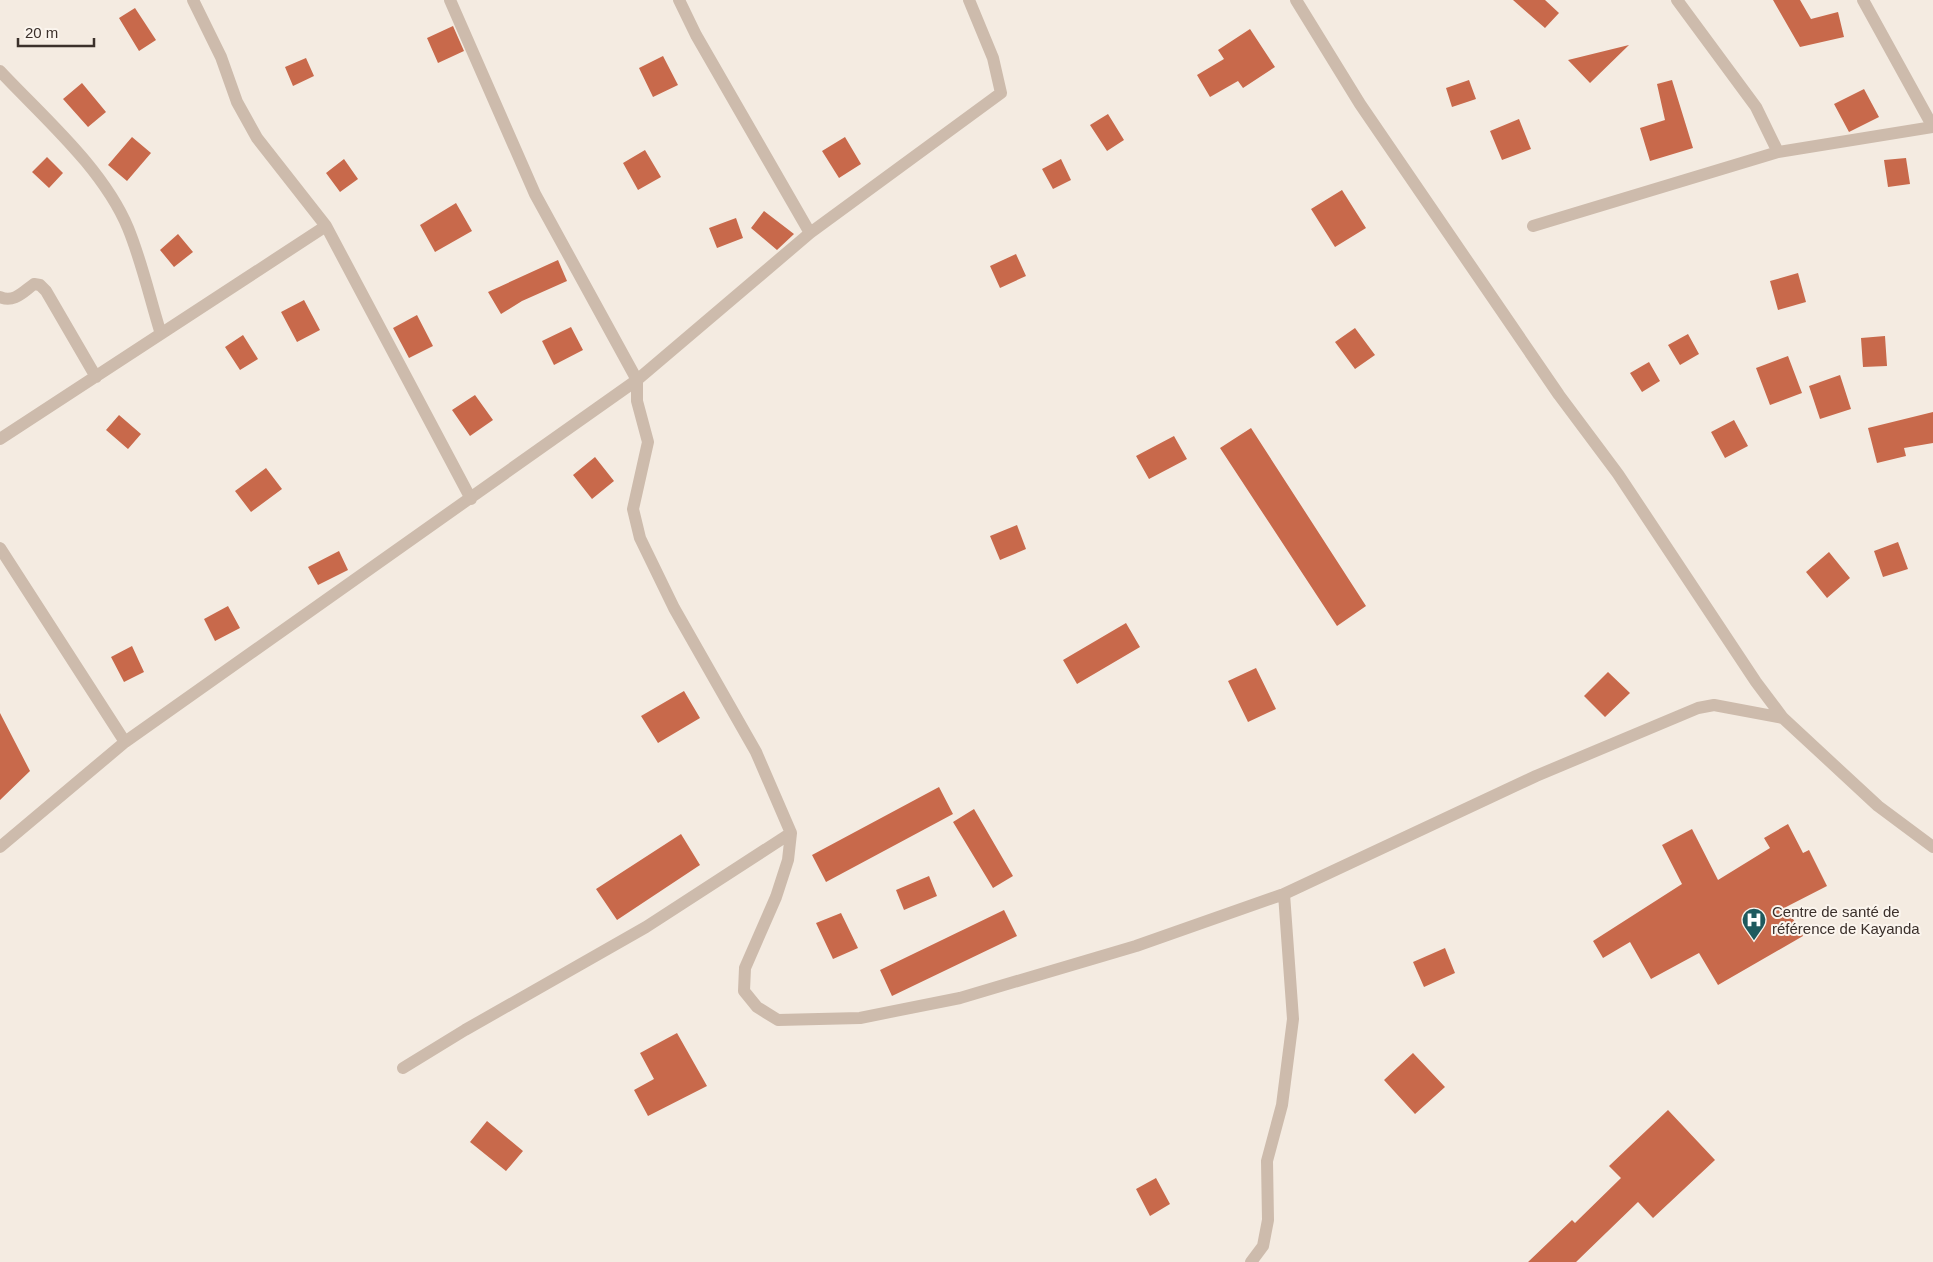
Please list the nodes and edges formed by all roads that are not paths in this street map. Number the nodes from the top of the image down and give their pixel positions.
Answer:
1 (192, 0) edge
2 (450, 0) edge
3 (679, 0) edge
4 (969, 0) edge
5 (1296, 0) edge
6 (1677, 0) edge
7 (1863, 0) edge
8 (0, 71) edge
9 (1933, 127) edge
10 (1778, 152) junction
11 (326, 226) junction
12 (1533, 226) dead end
13 (810, 233) junction
14 (0, 297) edge
15 (161, 334) junction
16 (96, 377) junction
17 (637, 380) junction
18 (0, 439) edge
19 (471, 499) junction
20 (0, 548) edge
21 (1783, 718) junction
22 (125, 742) junction
23 (791, 833) junction
24 (0, 847) edge
25 (1933, 847) edge
26 (1284, 894) junction
27 (403, 1068) dead end
28 (1252, 1262) edge

1 - 11 street
2 - 17 street
3 - 13 street
4 - 13 street
5 - 21 street
6 - 10 street
7 - 9 street
8 - 15 street
9 - 10 street
10 - 12 street
11 - 15 street
11 - 19 street
13 - 17 street
14 - 16 street
15 - 16 street
16 - 18 street
17 - 19 street
17 - 23 street
19 - 22 street
20 - 22 street
21 - 25 street
21 - 26 street
22 - 24 street
23 - 26 street
23 - 27 street
26 - 28 street

